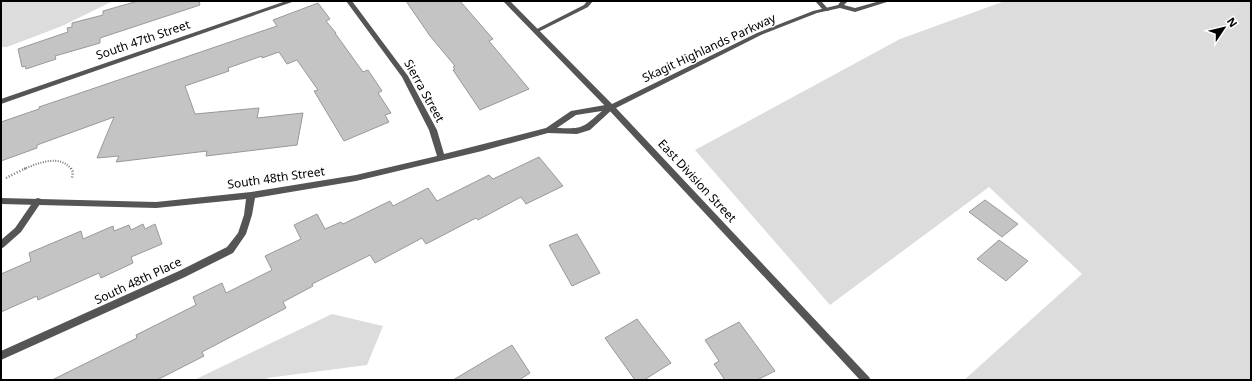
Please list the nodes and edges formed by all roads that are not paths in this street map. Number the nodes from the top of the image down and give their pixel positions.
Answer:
1 (292, 1) edge
2 (349, 1) edge
3 (506, 1) edge
4 (590, 1) edge
5 (818, 1) edge
6 (887, 1) edge
7 (843, 3) edge
8 (826, 10) junction
9 (536, 31) junction
10 (1, 102) edge
11 (611, 107) junction
12 (548, 130) junction
13 (441, 158) junction
14 (251, 195) junction
15 (1, 201) edge
16 (38, 201) junction
17 (1, 245) edge
18 (1, 356) edge
19 (866, 380) edge

1 - 10 street, South 47th Street
2 - 13 street, Sierra Street
3 - 9 street, East Division Street
4 - 9 street
5 - 8 street
6 - 7 street, Skagit Highlands Parkway
7 - 8 street, Skagit Highlands Parkway
8 - 11 street, Skagit Highlands Parkway
9 - 11 street, East Division Street
11 - 12 street, South 48th Street
11 - 12 street, South 48th Street
11 - 19 street, East Division Street
12 - 13 street, South 48th Street
13 - 14 street, South 48th Street
14 - 16 street, South 48th Street
14 - 18 street, South 48th Place
15 - 16 street, South 48th Street
16 - 17 street

